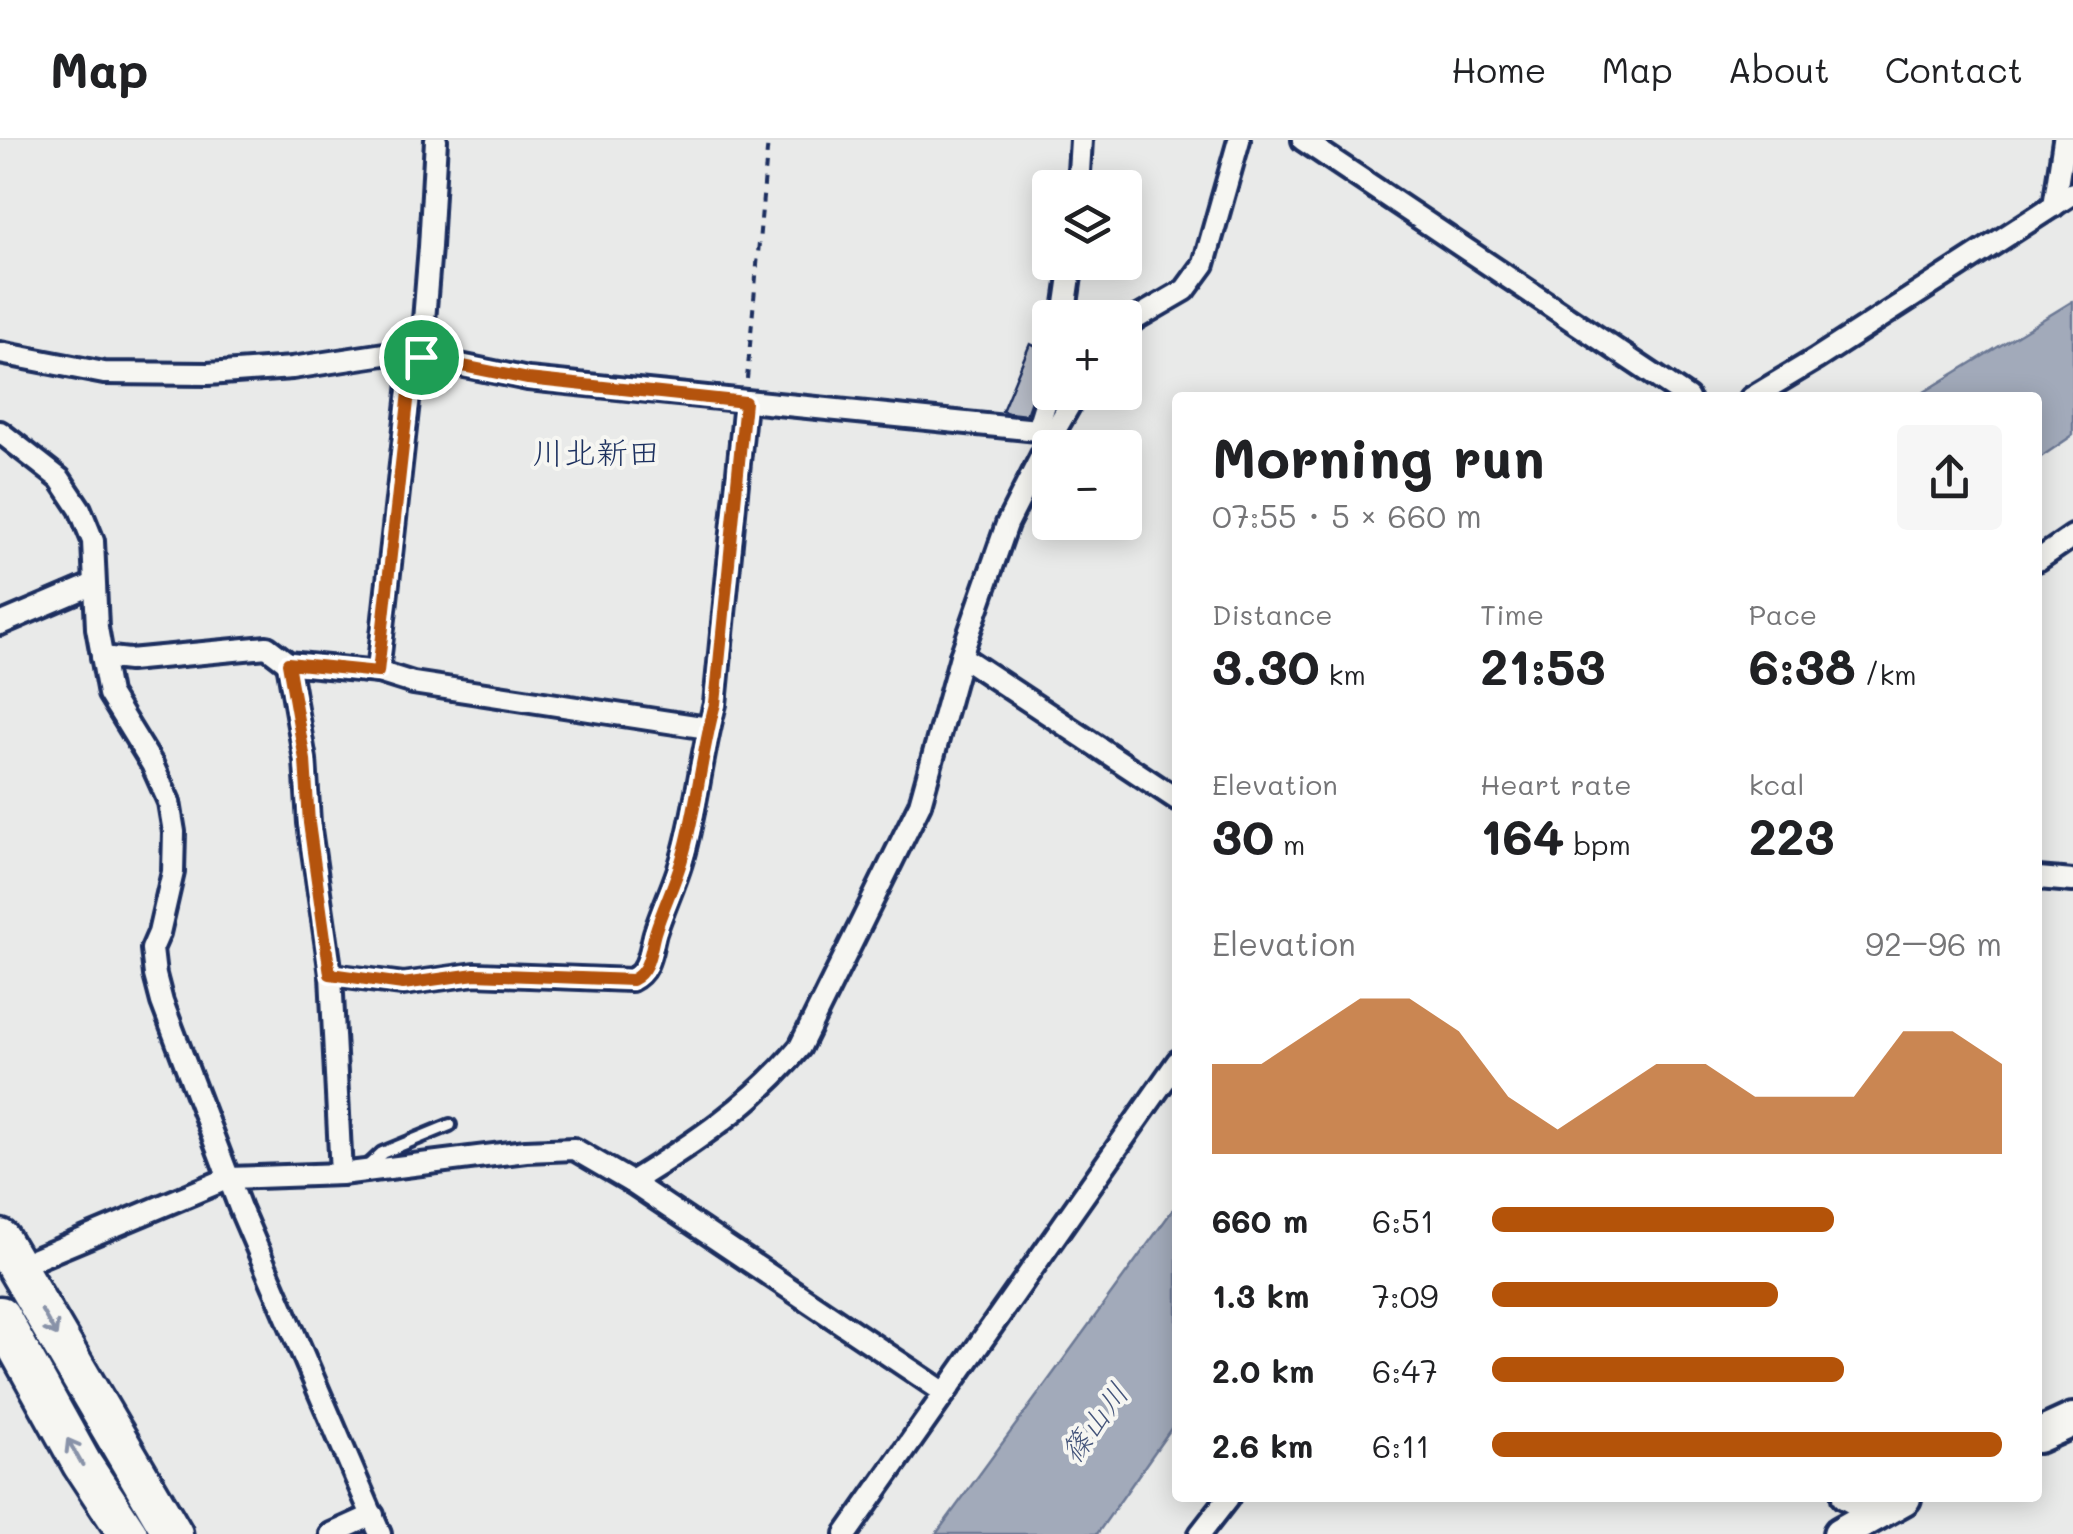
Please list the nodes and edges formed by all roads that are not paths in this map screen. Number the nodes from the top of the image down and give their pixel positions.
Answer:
1 (436, 140) edge
2 (1082, 140) edge
3 (1238, 140) edge
4 (1303, 140) edge
5 (2064, 140) edge
6 (1080, 170) edge
7 (2073, 193) edge
8 (2054, 206) junction
9 (1142, 314) edge
10 (0, 352) edge
11 (417, 356) junction
12 (1679, 392) edge
13 (1761, 392) edge
14 (745, 402) junction
15 (1063, 410) edge
16 (1047, 430) edge
17 (0, 432) edge
18 (1032, 433) edge
19 (1032, 463) edge
20 (2073, 536) edge
21 (2042, 557) edge
22 (94, 584) junction
23 (0, 624) edge
24 (961, 656) junction
25 (102, 657) junction
26 (288, 663) junction
27 (378, 672) junction
28 (708, 728) junction
29 (1172, 796) edge
30 (2042, 878) edge
31 (2073, 881) edge
32 (330, 974) junction
33 (1172, 1070) edge
34 (450, 1125) dead end
35 (351, 1173) junction
36 (229, 1178) junction
37 (630, 1182) junction
38 (0, 1238) edge
39 (33, 1260) dead end
40 (0, 1316) edge
41 (945, 1393) junction
42 (2073, 1420) edge
43 (2042, 1434) edge
44 (1225, 1502) edge
45 (1850, 1502) edge
46 (1896, 1502) edge
47 (1873, 1514) junction
48 (376, 1525) edge
49 (128, 1534) edge
50 (173, 1534) edge
51 (331, 1534) edge
52 (846, 1534) edge
53 (1200, 1534) edge
54 (1840, 1534) edge

1 - 11 street
2 - 6 street
3 - 9 street
4 - 12 street
5 - 8 street
7 - 8 street
8 - 13 street
10 - 11 street
11 - 14 street
11 - 27 street
14 - 18 street
14 - 28 street
15 - 16 street
17 - 22 street
19 - 24 street
20 - 21 street
22 - 23 street
22 - 25 street
24 - 29 street
24 - 37 street
25 - 26 street
25 - 36 street
26 - 27 street
26 - 32 street
27 - 28 street
28 - 32 street
30 - 31 street
32 - 35 street
33 - 41 street
34 - 35 lane
35 - 36 street
35 - 37 street
36 - 39 street
36 - 48 street
37 - 41 street
38 -> 50 highway
49 -> 40 highway
41 - 52 street
42 - 43 main road
44 - 53 street
45 - 47 street
46 - 47 main road
47 - 54 main road
48 - 51 street

